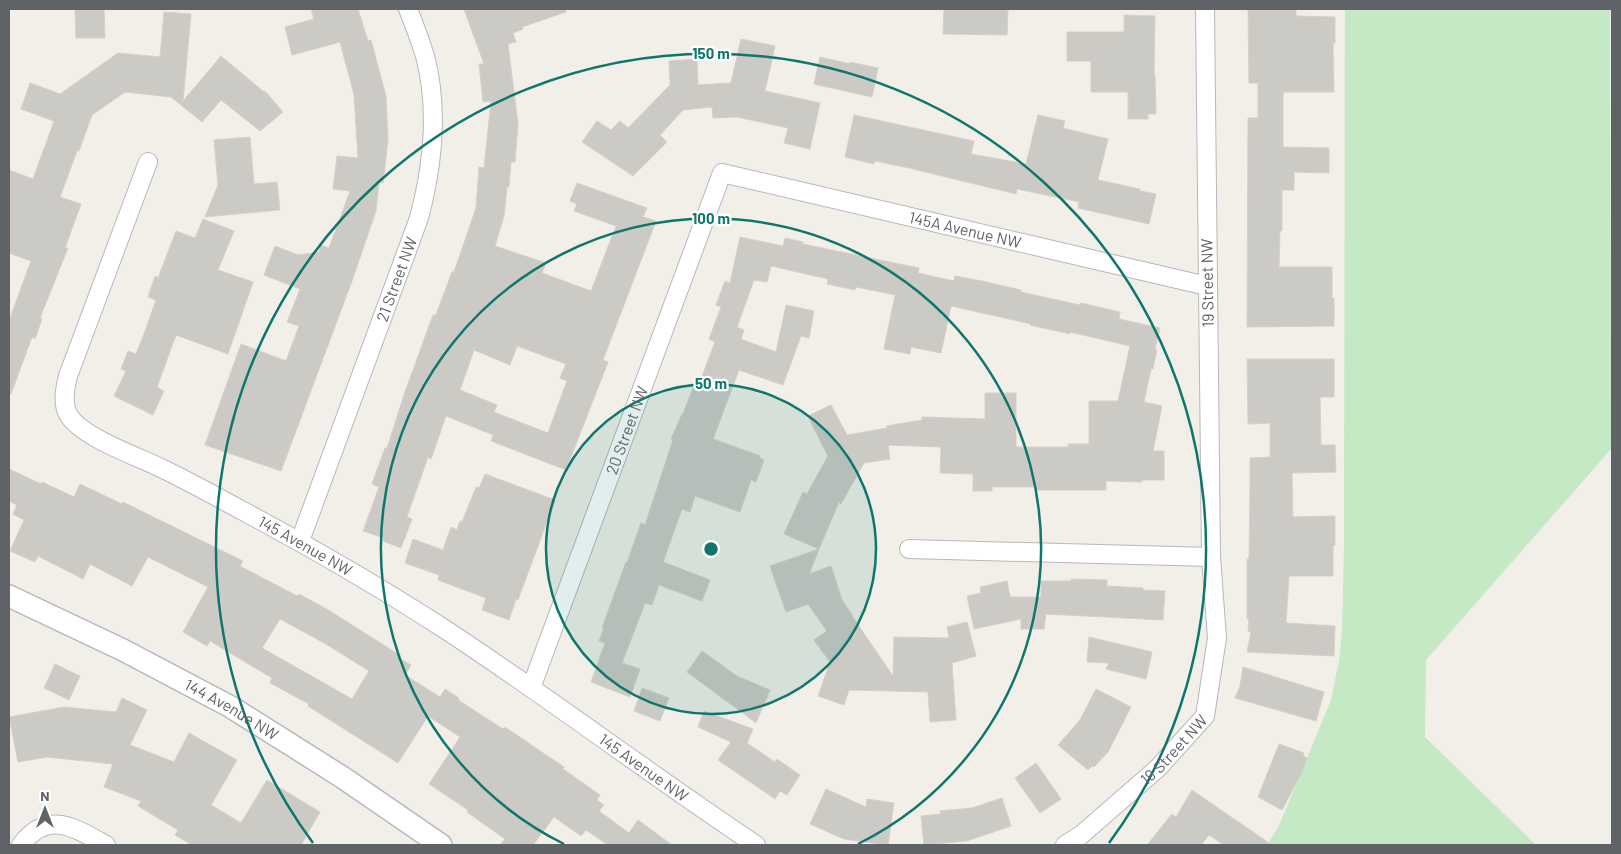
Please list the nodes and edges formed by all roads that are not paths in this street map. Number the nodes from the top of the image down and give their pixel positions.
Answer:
1 (408, 9) edge
2 (1205, 9) edge
3 (148, 162) dead end
4 (722, 173) joint
5 (1207, 286) junction
6 (300, 541) junction
7 (909, 549) dead end
8 (1211, 557) junction
9 (9, 596) edge
10 (531, 688) junction
11 (21, 845) edge
12 (106, 845) edge
13 (441, 845) edge
14 (756, 845) edge
15 (1065, 845) edge

1 - 6 street, 21 Street NW
2 - 5 street, 19 Street NW
3 - 6 street, 145 Avenue NW
4 - 5 street, 145A Avenue NW
4 - 10 street, 20 Street NW
5 - 8 street, 19 Street NW
6 - 10 street, 145 Avenue NW
7 - 8 street
8 - 15 street, 19 Street NW
9 - 13 street, 144 Avenue NW
10 - 14 street, 145 Avenue NW
11 - 12 street

